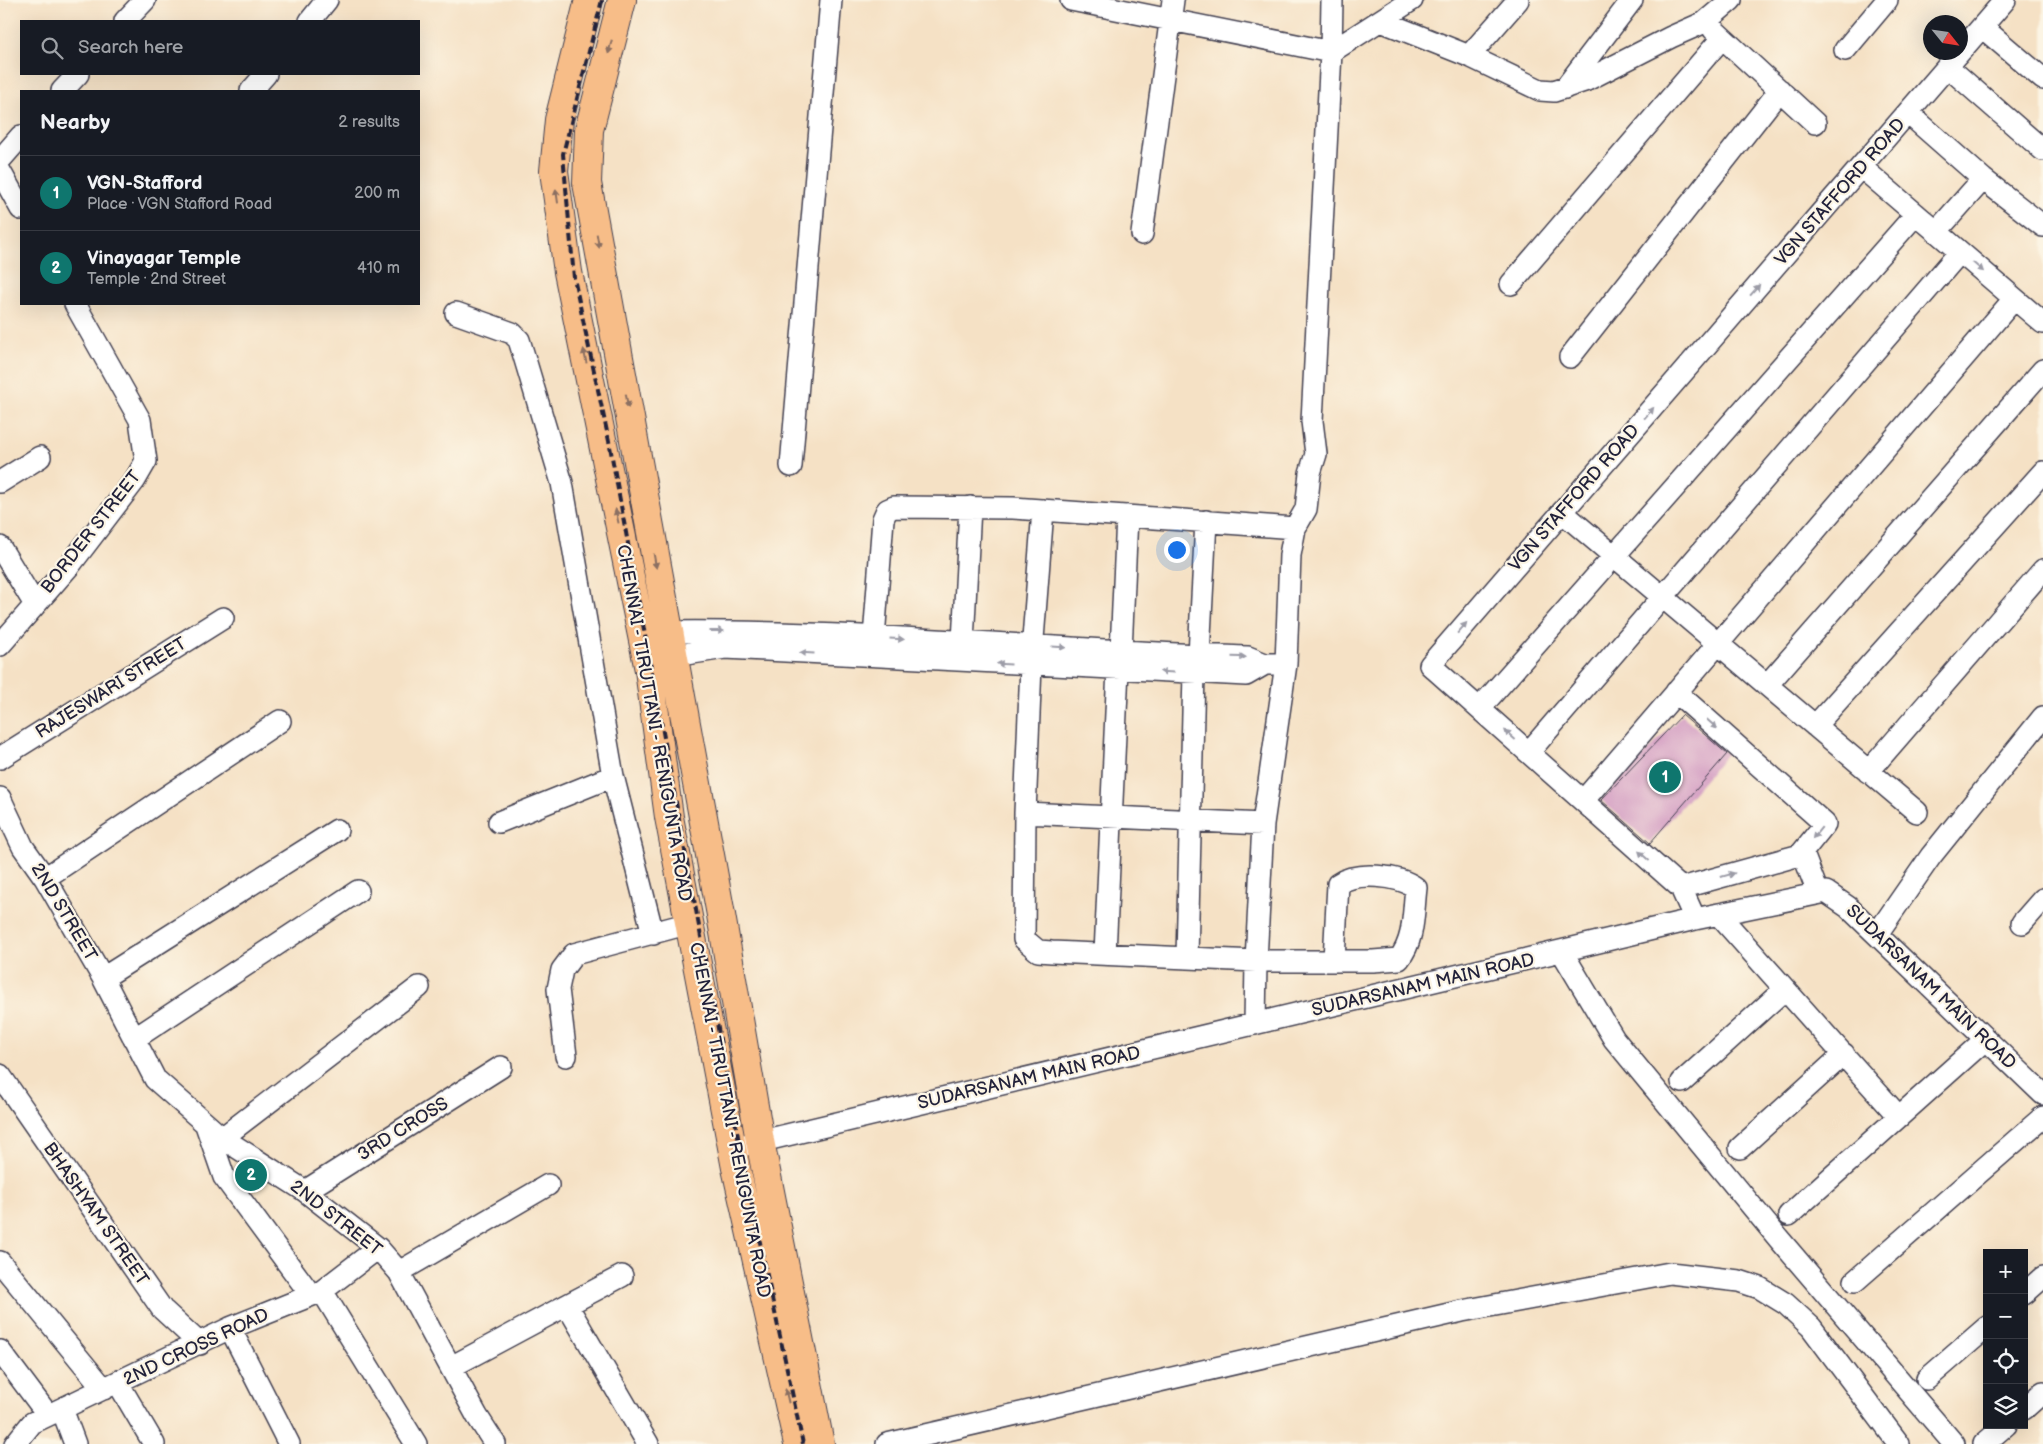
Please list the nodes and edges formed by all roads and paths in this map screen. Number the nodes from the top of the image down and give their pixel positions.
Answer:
1 (145, 0) edge
2 (327, 0) edge
3 (589, 0) edge
4 (622, 0) edge
5 (831, 0) edge
6 (1071, 0) edge
7 (1332, 0) edge
8 (1412, 0) edge
9 (1518, 0) edge
10 (1632, 0) edge
11 (1731, 0) edge
12 (1887, 0) edge
13 (2005, 0) edge
14 (1173, 10) edge
15 (127, 20) edge
16 (311, 20) edge
17 (1381, 21) junction
18 (1705, 22) junction
19 (1982, 26) junction
20 (1722, 38) junction
21 (1968, 43) edge
22 (1845, 50) dead end
23 (1331, 52) junction
24 (1469, 56) junction
25 (1953, 60) edge
26 (1959, 60) edge
27 (77, 75) edge
28 (265, 75) edge
29 (2043, 78) edge
30 (1565, 88) junction
31 (63, 90) edge
32 (252, 90) edge
33 (1780, 90) junction
34 (1908, 113) junction
35 (1815, 123) dead end
36 (20, 137) edge
37 (2043, 150) edge
38 (0, 160) edge
39 (1861, 167) junction
40 (0, 171) edge
41 (1983, 179) junction
42 (20, 207) edge
43 (1916, 214) junction
44 (2043, 226) edge
45 (1936, 232) junction
46 (1142, 234) dead end
47 (1960, 252) junction
48 (1510, 284) dead end
49 (2014, 299) junction
50 (76, 305) edge
51 (456, 313) dead end
52 (2043, 323) edge
53 (1570, 357) dead end
54 (2043, 370) edge
55 (40, 457) dead end
56 (791, 466) dead end
57 (2043, 472) edge
58 (0, 482) edge
59 (970, 507) junction
60 (1043, 510) junction
61 (1562, 512) junction
62 (1127, 516) junction
63 (1206, 521) junction
64 (1295, 528) junction
65 (0, 548) edge
66 (1614, 556) junction
67 (2043, 570) edge
68 (1662, 596) junction
69 (34, 603) junction
70 (223, 618) dead end
71 (874, 638) junction
72 (963, 642) junction
73 (1717, 643) junction
74 (670, 644) junction
75 (0, 645) edge
76 (841, 646) junction
77 (1032, 655) junction
78 (1119, 660) junction
79 (1197, 664) junction
80 (1286, 664) junction
81 (1767, 685) junction
82 (1676, 692) junction
83 (1480, 708) junction
84 (2043, 717) edge
85 (280, 721) dead end
86 (1815, 726) junction
87 (1529, 752) junction
88 (0, 758) edge
89 (1868, 772) junction
90 (613, 776) junction
91 (0, 798) edge
92 (1583, 801) junction
93 (1917, 812) dead end
94 (1026, 813) junction
95 (1110, 817) junction
96 (1189, 821) junction
97 (499, 822) dead end
98 (1263, 824) junction
99 (337, 830) dead end
100 (1800, 855) junction
101 (45, 878) junction
102 (1681, 888) junction
103 (358, 891) dead end
104 (1818, 893) junction
105 (2043, 899) edge
106 (1718, 914) junction
107 (1695, 919) junction
108 (690, 923) junction
109 (2022, 923) dead end
110 (653, 934) junction
111 (1877, 934) junction
112 (1562, 952) junction
113 (1105, 954) junction
114 (1187, 958) junction
115 (1256, 960) junction
116 (1334, 960) junction
117 (103, 978) junction
118 (419, 987) dead end
119 (1785, 989) junction
120 (1255, 1024) junction
121 (1986, 1039) junction
122 (134, 1040) junction
123 (1844, 1054) junction
124 (566, 1056) dead end
125 (501, 1067) dead end
126 (0, 1075) edge
127 (1682, 1082) dead end
128 (2043, 1094) edge
129 (1900, 1116) junction
130 (2043, 1117) edge
131 (205, 1124) junction
132 (222, 1138) junction
133 (760, 1141) junction
134 (732, 1148) junction
135 (1740, 1148) dead end
136 (548, 1184) dead end
137 (305, 1191) junction
138 (1789, 1215) dead end
139 (378, 1248) junction
140 (0, 1262) edge
141 (399, 1272) junction
142 (622, 1276) dead end
143 (2043, 1277) edge
144 (1855, 1282) dead end
145 (2028, 1290) edge
146 (317, 1293) junction
147 (567, 1305) junction
148 (230, 1328) junction
149 (1983, 1330) edge
150 (200, 1344) junction
151 (0, 1351) edge
152 (451, 1367) junction
153 (1927, 1379) dead end
154 (111, 1386) junction
155 (2043, 1392) edge
156 (2028, 1405) edge
157 (55, 1412) junction
158 (2001, 1429) edge
159 (15, 1444) edge
160 (75, 1444) edge
161 (154, 1444) edge
162 (289, 1444) edge
163 (416, 1444) edge
164 (496, 1444) edge
165 (648, 1444) edge
166 (798, 1444) edge
167 (820, 1444) edge
168 (887, 1444) edge
169 (1899, 1444) edge
170 (1954, 1444) edge
171 (1984, 1444) edge

1 - 15 street
2 - 16 street
108 -> 3 highway, CHENNAI - TIRUTTANI - RENIGUNTA ROAD
4 -> 74 highway, CHENNAI - TIRUTTANI - RENIGUNTA ROAD
5 - 56 street
6 - 14 street
7 - 23 street
8 - 17 street
9 - 24 street
10 - 30 street
11 - 18 street
12 - 22 street
13 - 19 street, VGN STAFFORD ROAD
14 - 23 street
14 - 46 street
17 - 23 street
17 - 24 street
18 - 20 street
18 - 30 street
19 - 21 street, VGN STAFFORD ROAD
19 - 29 street
20 - 33 street
20 - 48 street
23 - 64 street
24 - 30 street
25 - 34 street, VGN STAFFORD ROAD
26 - 37 street
27 - 31 street
28 - 32 street
33 - 35 street
33 - 53 street
34 - 39 street, VGN STAFFORD ROAD
34 - 41 street
36 - 38 street
39 - 43 street
61 -> 39 street, VGN STAFFORD ROAD
40 - 42 street
41 - 44 street
41 - 45 street
43 - 45 street
43 - 66 street
45 - 47 street
47 -> 49 street
47 - 68 street
49 - 52 street
49 - 73 street
50 - 69 street, BORDER STREET
51 - 90 street
54 - 81 street
55 - 58 street
57 - 86 street
59 - 60 street
59 - 71 street
59 - 72 street
60 - 62 street
60 - 77 street
61 - 66 street
83 -> 61 street, VGN STAFFORD ROAD
62 - 63 street
62 - 78 street
63 - 64 street
63 - 79 street
64 - 80 street
65 - 69 street
66 - 68 street
66 - 83 street
67 - 89 street
68 - 73 street
68 - 87 street
69 - 75 street, BORDER STREET
70 - 88 street, RAJESWARI STREET
71 -> 72 street
71 - 76 street
72 - 77 street
73 - 81 street
73 - 82 street
74 - 76 street
74 - 133 highway, CHENNAI - TIRUTTANI - RENIGUNTA ROAD
77 -> 76 street
77 - 78 street
77 - 94 street
78 - 79 street
78 - 95 street
79 - 80 street
79 - 96 street
80 - 98 street
81 - 86 street
82 - 92 street
82 -> 100 street
87 -> 83 street, VGN STAFFORD ROAD
84 - 111 street
85 - 101 street
86 - 89 street
87 - 92 street, VGN STAFFORD ROAD
89 - 93 street
90 - 97 street
90 - 110 street
91 - 101 street, 2ND STREET
102 -> 92 street, VGN STAFFORD ROAD
94 - 95 street
94 - 113 street
95 - 96 street
95 - 113 street
96 - 98 street
96 - 114 street
98 - 115 street
99 - 117 street
102 -> 100 street
100 - 104 street
101 - 117 street, 2ND STREET
102 - 107 street, VGN STAFFORD ROAD
103 - 122 street
104 - 106 street, SUDARSANAM MAIN ROAD
104 - 111 street, SUDARSANAM MAIN ROAD
105 - 109 street
106 - 107 street, SUDARSANAM MAIN ROAD
106 - 119 street
107 - 112 street, SUDARSANAM MAIN ROAD
108 - 110 street
108 - 134 highway, CHENNAI - TIRUTTANI - RENIGUNTA ROAD
110 - 124 street
111 - 121 street, SUDARSANAM MAIN ROAD
112 - 120 street, SUDARSANAM MAIN ROAD
112 - 170 street
113 - 114 street
114 - 115 street
115 - 116 street
115 - 120 street
116 - 116 street
117 - 122 street, 2ND STREET
118 - 132 street
119 - 123 street
119 - 127 street
120 - 133 street, SUDARSANAM MAIN ROAD
121 - 128 street, SUDARSANAM MAIN ROAD
121 - 129 street
122 - 131 street, 2ND STREET
123 - 129 street
123 - 135 street
125 - 137 street, 3RD CROSS
126 - 150 street, BHASHYAM STREET
129 - 138 street
130 - 144 street
131 - 132 street, 2ND STREET
131 - 146 street
132 - 137 street, 2ND STREET
133 - 134 street, SUDARSANAM MAIN ROAD
133 - 167 highway, CHENNAI - TIRUTTANI - RENIGUNTA ROAD
166 -> 134 highway, CHENNAI - TIRUTTANI - RENIGUNTA ROAD
136 - 141 street
137 - 139 street, 2ND STREET
139 - 141 street, 2ND STREET
139 - 146 street, 2ND CROSS ROAD
140 - 154 street
141 - 152 street, 2ND STREET
142 - 147 street
143 - 145 street
146 - 148 street, 2ND CROSS ROAD
146 - 163 street
147 - 152 street
147 - 165 street
148 - 150 street, 2ND CROSS ROAD
148 - 162 street
149 - 153 street
150 - 154 street, 2ND CROSS ROAD
151 - 157 street
152 - 164 street, 2ND STREET
154 - 157 street, 2ND CROSS ROAD
154 - 161 street
155 - 156 street
157 - 159 street, 2ND CROSS ROAD
157 - 160 street
158 - 171 street
168 - 169 street

